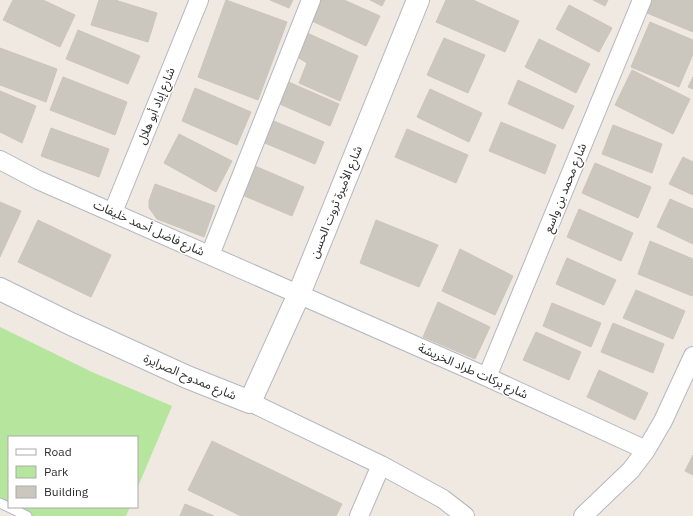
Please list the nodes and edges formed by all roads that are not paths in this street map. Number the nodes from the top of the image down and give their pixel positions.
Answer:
1 (199, 0) edge
2 (311, 0) edge
3 (418, 0) edge
4 (642, 0) edge
5 (0, 160) edge
6 (113, 212) junction
7 (210, 255) junction
8 (0, 289) edge
9 (299, 294) junction
10 (693, 356) edge
11 (487, 377) junction
12 (250, 402) junction
13 (646, 450) junction
14 (380, 465) junction
15 (10, 508) edge
16 (27, 516) edge
17 (360, 516) edge
18 (465, 516) edge
19 (583, 516) edge

1 - 6 street, شارع إياد أبو هلال
2 - 7 street
3 - 9 street, شارع الأميرة ثروت الحسن
4 - 11 street, شارع محمد بن واسع
5 - 6 street, شارع فاضل أحمد خليفات
6 - 7 street, شارع فاضل أحمد خليفات
7 - 9 street, شارع فاضل أحمد خليفات
8 - 12 street, شارع ممدوح الصرايرة
9 - 11 street, شارع بركات طراد الخريشة
9 - 12 street, شارع الأميرة ثروت الحسن
10 - 13 street
11 - 13 street, شارع بركات طراد الخريشة
12 - 14 street, شارع ممدوح الصرايرة
13 - 19 street
14 - 17 street
14 - 18 street, شارع ممدوح الصرايرة
15 - 16 lane

